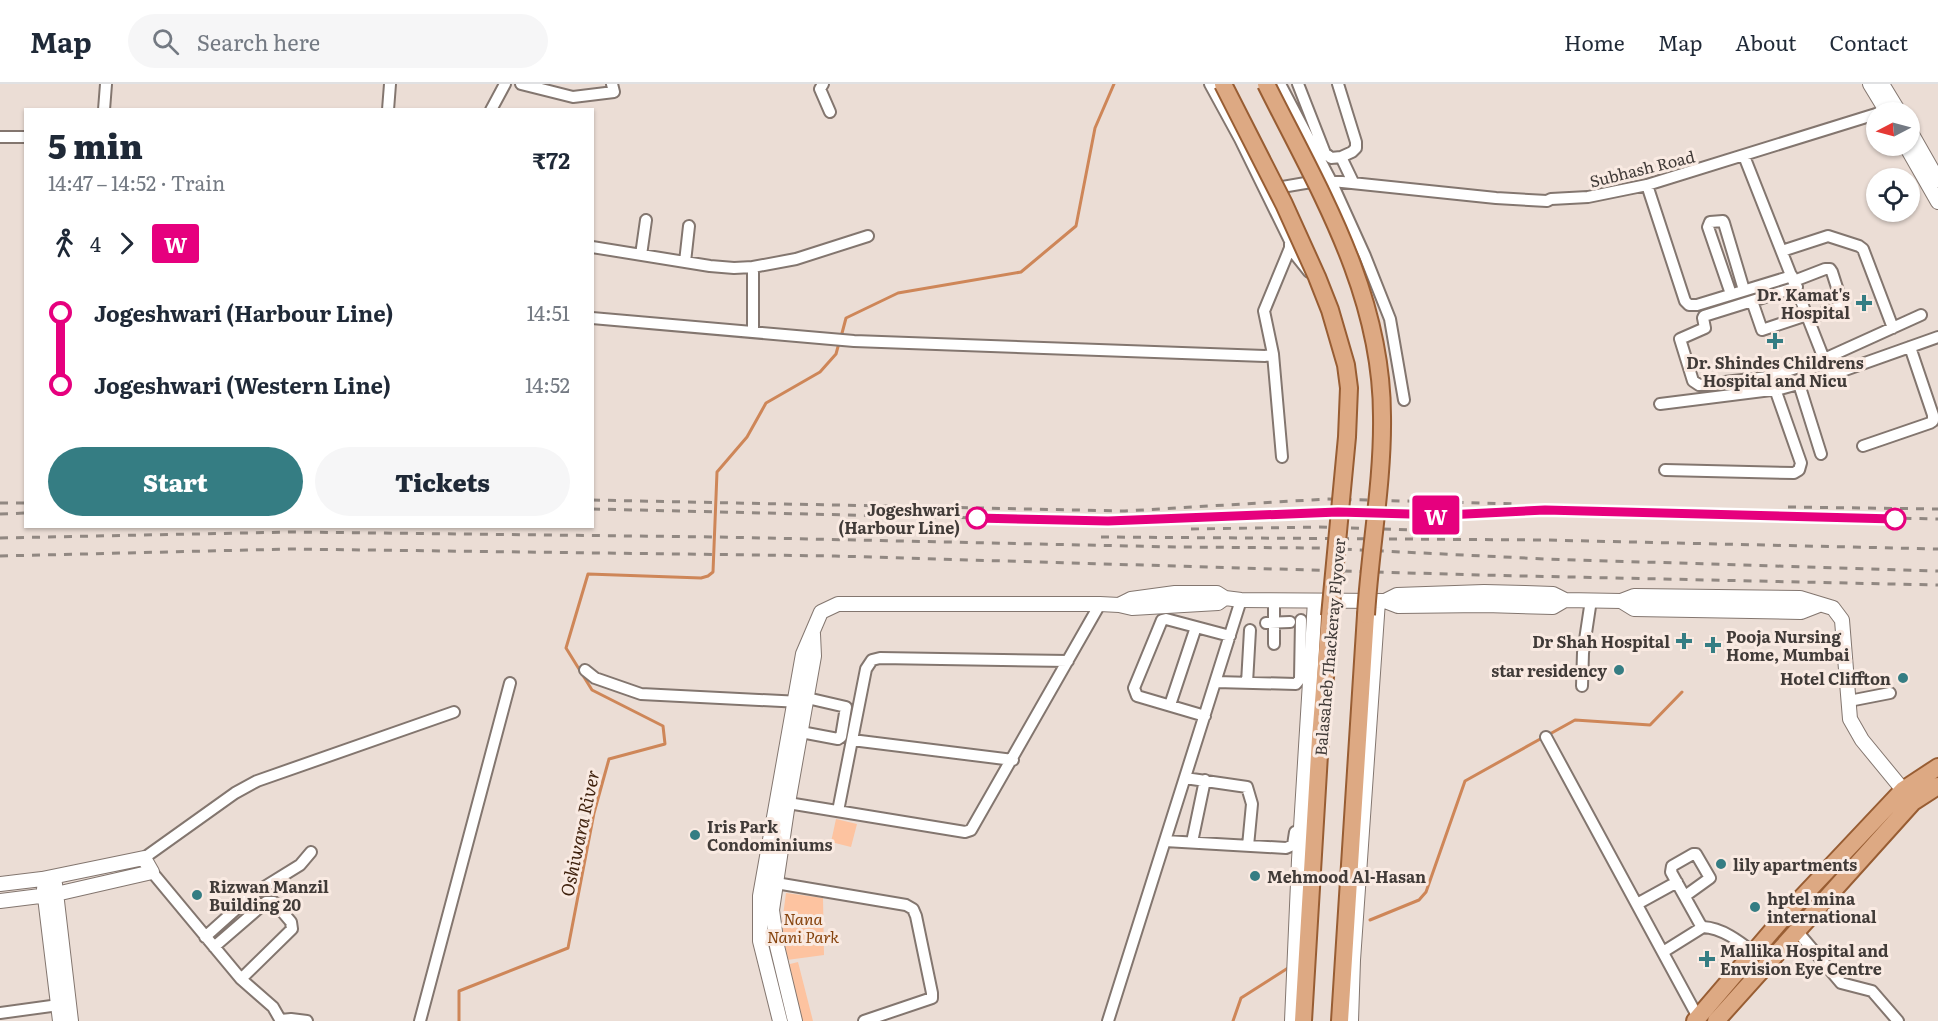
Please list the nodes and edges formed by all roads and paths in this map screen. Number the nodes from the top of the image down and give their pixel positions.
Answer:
1 (106, 84) edge
2 (390, 84) edge
3 (505, 84) edge
4 (521, 84) edge
5 (612, 84) edge
6 (823, 84) edge
7 (1210, 84) edge
8 (1223, 84) edge
9 (1266, 84) edge
10 (1280, 84) edge
11 (1298, 84) edge
12 (1338, 84) edge
13 (1870, 84) edge
14 (1882, 84) edge
15 (1882, 102) edge
16 (1886, 102) edge
17 (104, 108) edge
18 (388, 108) edge
19 (492, 108) edge
20 (830, 112) dead end
21 (1866, 119) edge
22 (0, 137) edge
23 (24, 137) edge
24 (1920, 148) edge
25 (1744, 156) junction
26 (1912, 156) edge
27 (1341, 157) junction
28 (1938, 180) edge
29 (1331, 181) junction
30 (1353, 182) junction
31 (1647, 185) junction
32 (1265, 190) junction
33 (1938, 202) edge
34 (646, 220) dead end
35 (689, 226) dead end
36 (868, 236) dead end
37 (594, 247) edge
38 (1290, 248) junction
39 (1782, 250) junction
40 (641, 255) junction
41 (685, 262) junction
42 (753, 267) junction
43 (1794, 281) junction
44 (1744, 290) junction
45 (1731, 294) junction
46 (1752, 301) junction
47 (1921, 315) dead end
48 (1808, 317) junction
49 (594, 318) edge
50 (1893, 328) junction
51 (753, 332) junction
52 (1938, 337) edge
53 (1910, 347) junction
54 (1273, 354) junction
55 (1824, 359) junction
56 (1799, 384) junction
57 (1775, 389) junction
58 (1404, 400) dead end
59 (1660, 404) dead end
60 (1863, 446) dead end
61 (1821, 454) dead end
62 (1282, 457) dead end
63 (1339, 459) dead end
64 (1665, 470) dead end
65 (1241, 600) junction
66 (1274, 600) junction
67 (1591, 600) junction
68 (1315, 602) junction
69 (1387, 602) junction
70 (1100, 604) junction
71 (1270, 623) junction
72 (1196, 627) junction
73 (1250, 630) dead end
74 (1230, 636) junction
75 (1274, 644) dead end
76 (1068, 661) junction
77 (585, 670) dead end
78 (1216, 682) junction
79 (510, 683) dead end
80 (1247, 683) junction
81 (1582, 686) dead end
82 (1890, 693) dead end
83 (803, 700) junction
84 (1849, 701) junction
85 (1170, 705) junction
86 (454, 712) dead end
87 (1205, 716) junction
88 (801, 732) junction
89 (1546, 737) dead end
90 (852, 740) junction
91 (1013, 760) junction
92 (1938, 767) edge
93 (1185, 778) junction
94 (1205, 780) junction
95 (1938, 786) edge
96 (1297, 789) dead end
97 (1908, 796) junction
98 (788, 803) junction
99 (838, 811) junction
100 (1165, 841) junction
101 (1192, 842) junction
102 (1248, 846) junction
103 (311, 852) dead end
104 (144, 858) junction
105 (152, 872) junction
106 (48, 878) junction
107 (770, 882) junction
108 (1677, 882) junction
109 (0, 884) edge
110 (50, 895) junction
111 (1684, 896) junction
112 (0, 901) edge
113 (1637, 904) junction
114 (1703, 927) junction
115 (1797, 931) junction
116 (205, 938) junction
117 (213, 947) junction
118 (1663, 952) junction
119 (1753, 952) junction
120 (241, 980) junction
121 (789, 996) junction
122 (774, 1000) junction
123 (63, 1005) junction
124 (0, 1013) edge
125 (1698, 1020) edge
126 (60, 1021) edge
127 (71, 1021) edge
128 (281, 1021) edge
129 (307, 1021) edge
130 (420, 1021) edge
131 (780, 1021) edge
132 (795, 1021) edge
133 (864, 1021) edge
134 (1107, 1021) edge
135 (1292, 1021) edge
136 (1303, 1021) edge
137 (1340, 1021) edge
138 (1352, 1021) edge
139 (1716, 1021) edge
140 (1898, 1021) edge

1 - 17 street
2 - 18 street
3 - 19 street
4 - 5 street
6 - 20 street
7 - 32 street
8 - 136 main road, Balasaheb Thackeray Flyover, bridge
9 - 137 main road, Balasaheb Thackeray Flyover, bridge
10 - 29 street
11 - 27 street
12 - 27 street
13 - 15 street
14 - 16 street
21 - 25 street, Subhash Road
22 - 23 street
24 - 28 street
25 - 31 street, Subhash Road
25 - 39 street
26 - 33 street
27 - 30 street
29 - 30 street, Subhash Road
29 - 32 street, Subhash Road
29 - 58 street
30 - 31 street, Subhash Road
31 - 45 street
32 - 38 street
34 - 40 street
35 - 41 street
36 - 42 street
37 - 40 street
38 - 54 street
38 - 63 street
39 - 43 street
39 - 50 street
40 - 41 street
41 - 42 street
42 - 51 street
43 - 44 street
43 - 46 street
43 - 48 street
43 - 48 street
44 - 45 street
44 - 45 street
46 - 48 street
46 - 55 street
47 - 50 street
48 - 55 street
49 - 51 street
50 - 55 street
51 - 54 street
52 - 53 street
53 - 56 street
53 - 60 street
54 - 62 street
56 - 57 street
56 - 61 street
57 - 59 street
57 - 64 street
65 - 66 street
65 - 70 street
65 - 74 street
66 - 68 street
66 - 71 street
67 - 69 street
67 - 81 street
67 - 84 street
68 - 69 street
68 - 135 street
69 - 138 street
70 - 76 street
70 - 83 street
71 - 75 street
71 - 80 street
72 - 74 street
72 - 85 street
72 - 85 street
73 - 80 street
74 - 78 street
76 - 90 street
76 - 91 street
77 - 83 street
78 - 80 street
78 - 87 street
79 - 130 street
82 - 84 street
83 - 88 street
83 - 88 street
83 - 107 street
84 - 97 street
85 - 87 street
86 - 104 street
87 - 93 street
88 - 98 street
89 - 113 street
90 - 91 street
90 - 99 street
91 - 99 street
92 - 97 main road
93 - 94 street
93 - 100 street
94 - 101 street
94 - 102 street
95 - 97 main road
96 - 102 street
97 - 115 main road
97 - 119 main road
98 - 99 street
98 - 107 street
100 - 101 street
100 - 134 street
101 - 102 street
103 - 116 street
104 - 105 street
104 - 106 street
105 - 110 street
105 - 116 street
106 - 109 street
106 - 110 street
107 - 121 street
107 - 122 street
107 - 133 street
108 - 111 street
108 - 111 street
108 - 113 street
110 - 112 street
110 - 123 street
111 - 114 street
113 - 118 street
114 - 118 street
114 - 119 street
115 - 139 main road
115 - 140 street
116 - 117 street
117 - 120 street
117 - 120 street
118 - 125 street
119 - 125 main road
120 - 128 street
121 - 122 street
121 - 132 street
122 - 131 street
123 - 124 street
123 - 126 street
123 - 127 street
128 - 129 street

